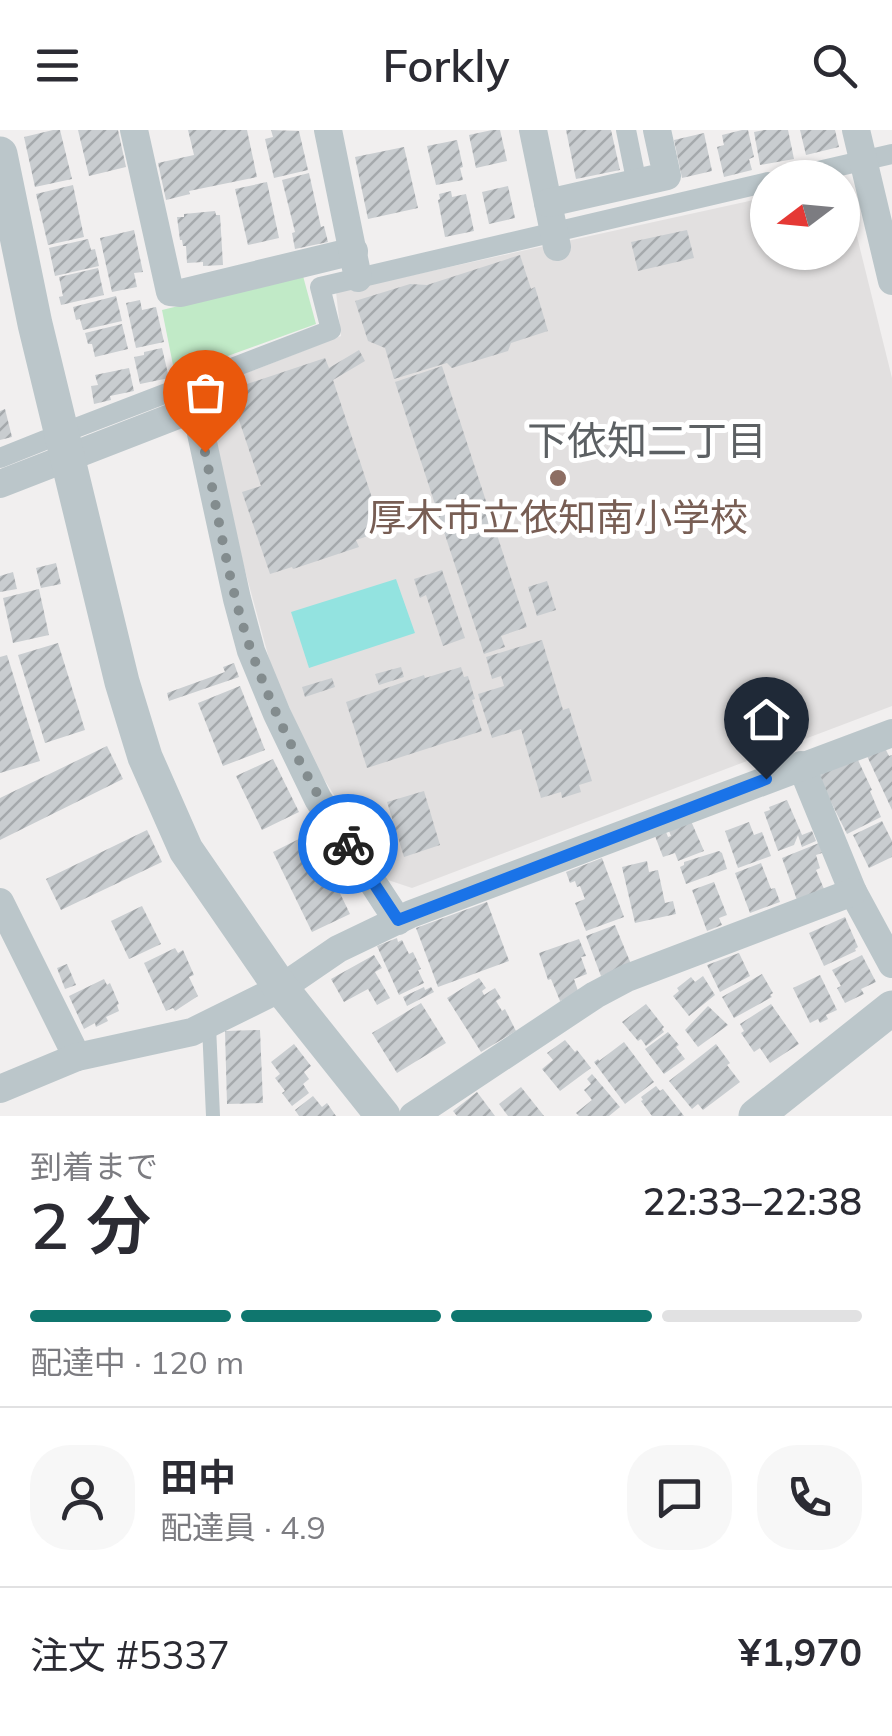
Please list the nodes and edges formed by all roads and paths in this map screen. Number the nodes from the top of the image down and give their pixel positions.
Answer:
1 (134, 130) edge
2 (328, 130) edge
3 (532, 130) edge
4 (626, 130) edge
5 (657, 130) edge
6 (856, 130) edge
7 (0, 154) edge
8 (892, 154) edge
9 (875, 176) edge
10 (637, 184) junction
11 (750, 186) edge
12 (553, 227) junction
13 (356, 264) junction
14 (892, 281) edge
15 (62, 442) junction
16 (0, 458) edge
17 (0, 484) edge
18 (892, 733) edge
19 (801, 765) junction
20 (853, 892) junction
21 (0, 902) edge
22 (398, 920) junction
23 (892, 964) edge
24 (281, 988) junction
25 (892, 1008) edge
26 (208, 1026) junction
27 (77, 1057) junction
28 (0, 1089) edge
29 (213, 1116) edge
30 (383, 1116) edge
31 (413, 1116) edge
32 (756, 1116) edge

1 - 13 street
2 - 13 street
3 - 12 street
4 - 10 street
5 - 10 street
6 - 9 street
7 - 15 street
8 - 9 street
9 - 14 street
10 - 12 street
11 - 12 street
12 - 13 street
13 - 15 street
15 - 16 street
15 - 17 street
15 - 22 street
15 - 24 street
18 - 19 street
19 - 20 street
19 - 22 street
20 - 23 street
20 - 31 street
21 - 27 street
22 - 24 street
24 - 26 street
24 - 30 street
25 - 32 street
26 - 27 street
26 - 29 lane
27 - 28 street

